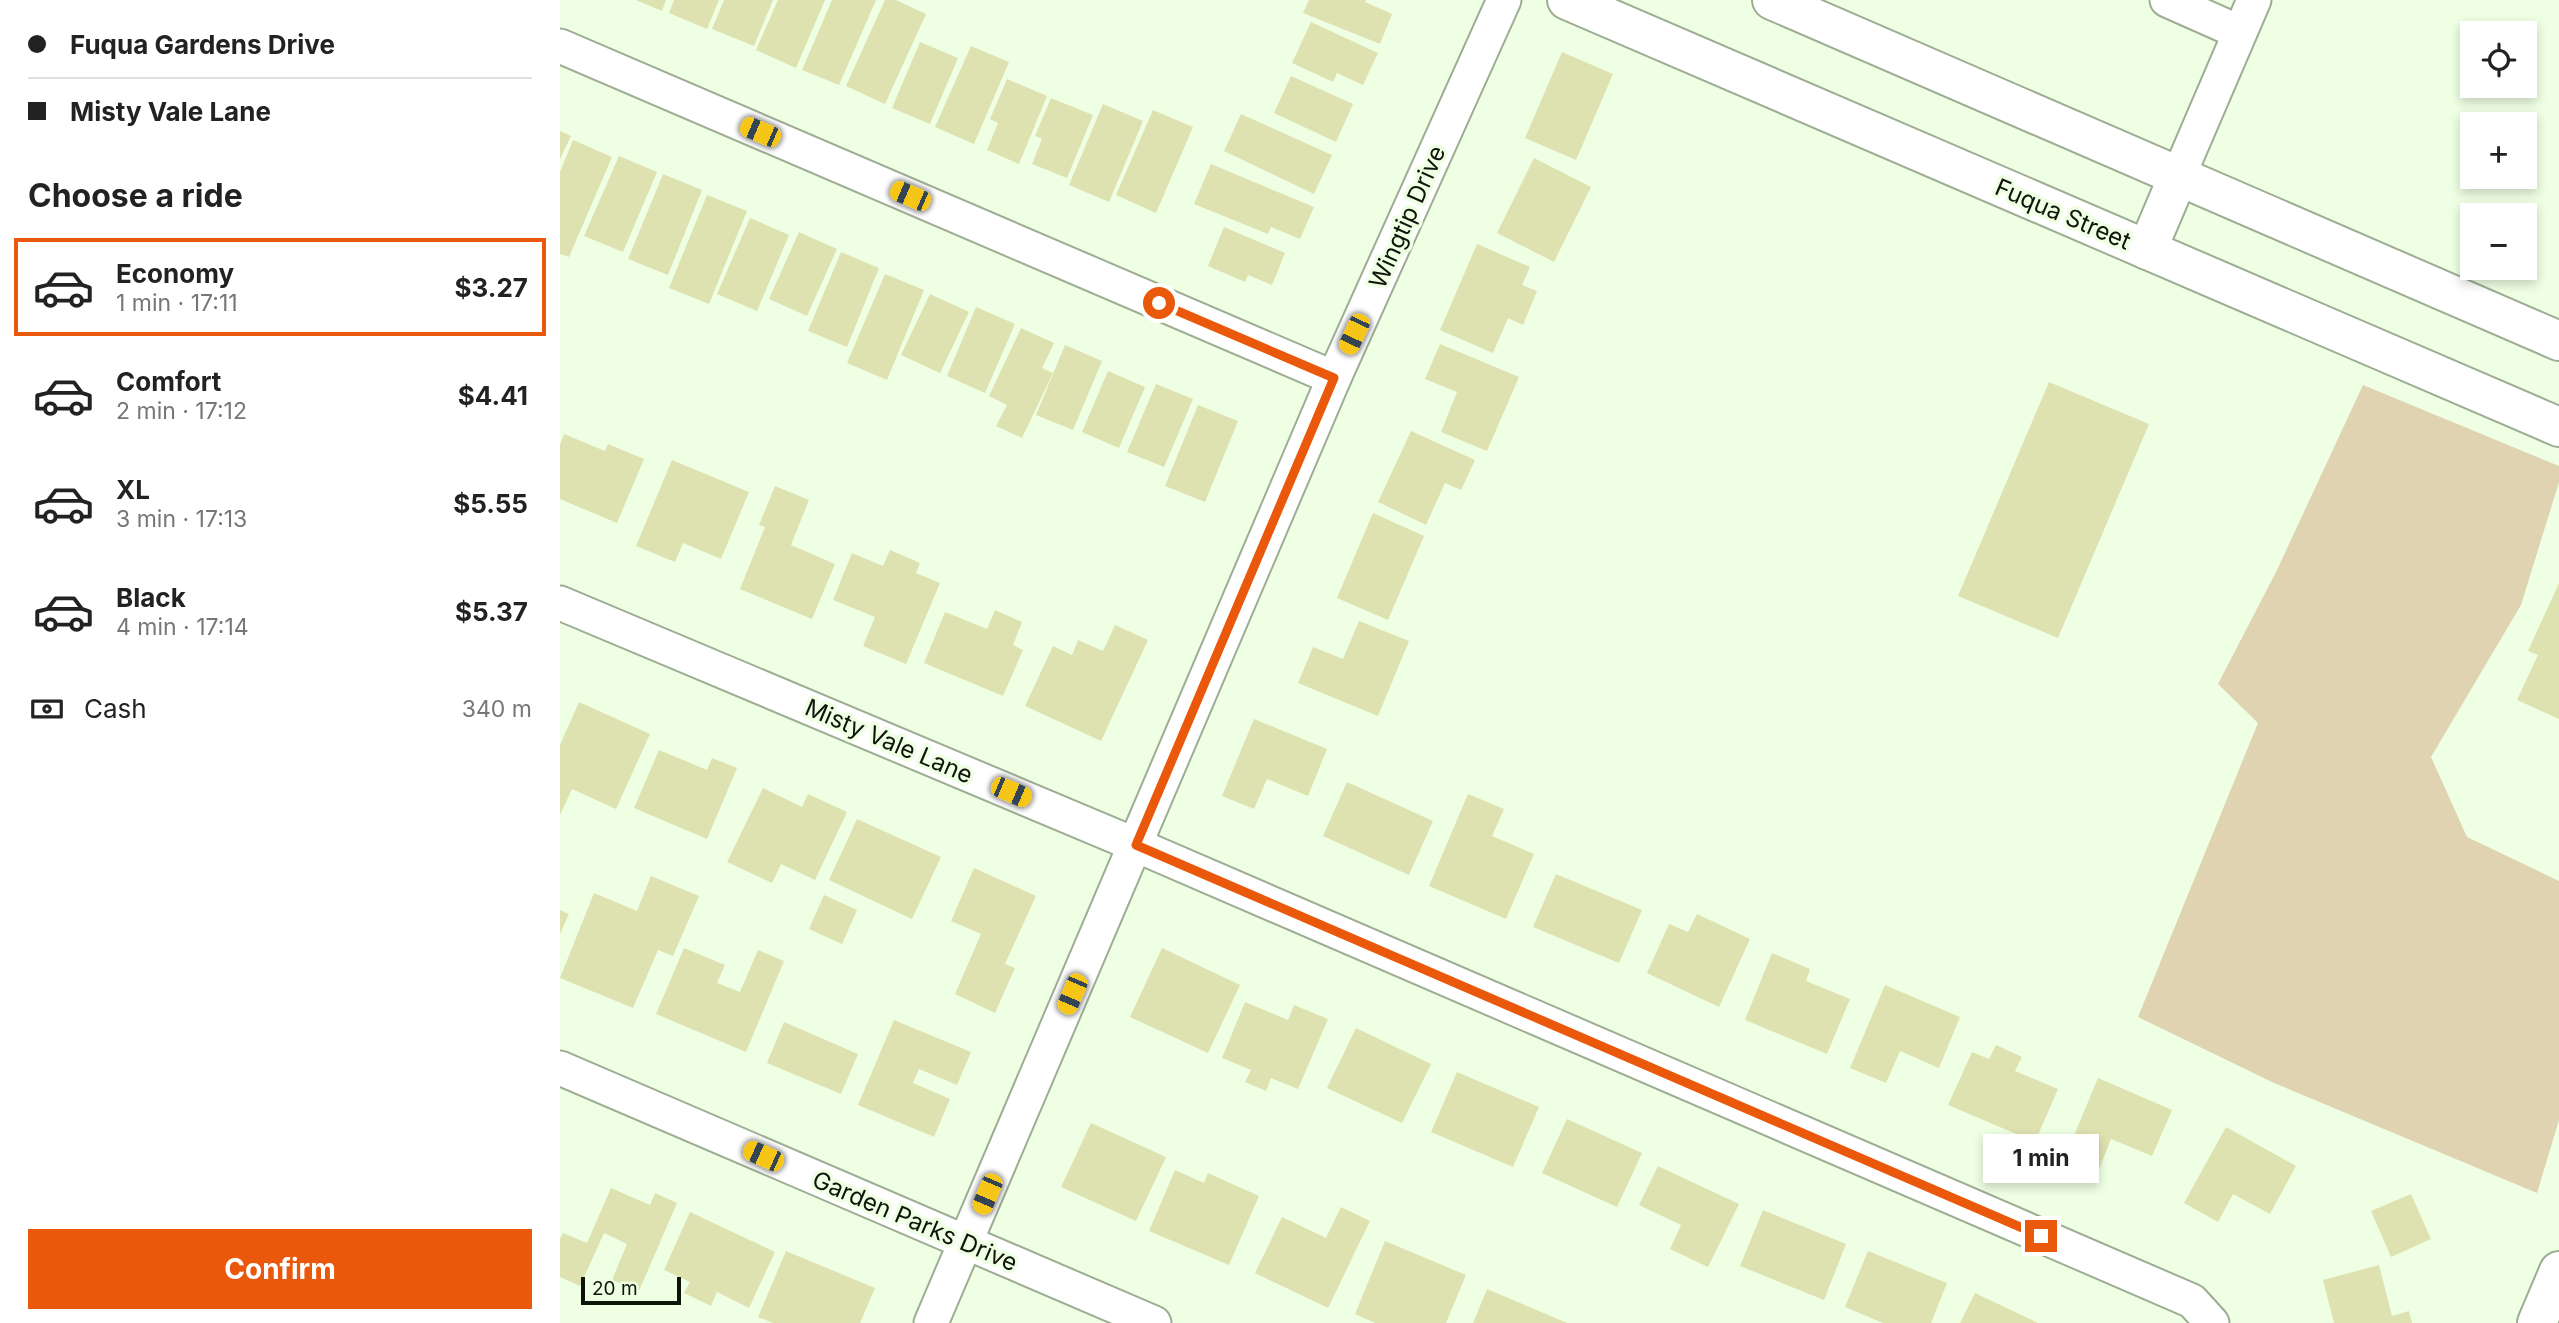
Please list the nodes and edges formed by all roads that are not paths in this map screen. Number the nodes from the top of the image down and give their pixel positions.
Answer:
1 (1504, 0) edge
2 (1567, 0) edge
3 (1772, 0) edge
4 (2167, 0) edge
5 (2255, 0) edge
6 (2239, 32) junction
7 (560, 46) edge
8 (2178, 177) junction
9 (2147, 250) junction
10 (2559, 341) edge
11 (1334, 378) junction
12 (2559, 427) edge
13 (560, 603) edge
14 (1136, 845) junction
15 (560, 1068) edge
16 (966, 1244) junction
17 (2559, 1271) edge
18 (932, 1323) edge
19 (1154, 1323) edge
20 (2212, 1323) edge
21 (2536, 1323) edge

1 - 11 street, Wingtip Drive
2 - 9 main road, Fuqua Street
3 - 8 main road
4 - 6 street
5 - 6 street
6 - 8 street
7 - 11 street
8 - 9 main road
8 - 10 main road
9 - 12 main road, Fuqua Street
11 - 14 street, Wingtip Drive
13 - 14 street, Misty Vale Lane
14 - 16 street, Wingtip Drive
14 - 20 street, Misty Vale Lane
15 - 16 street, Garden Parks Drive
16 - 18 street, Wingtip Drive
16 - 19 street, Garden Parks Drive
17 - 21 main road

